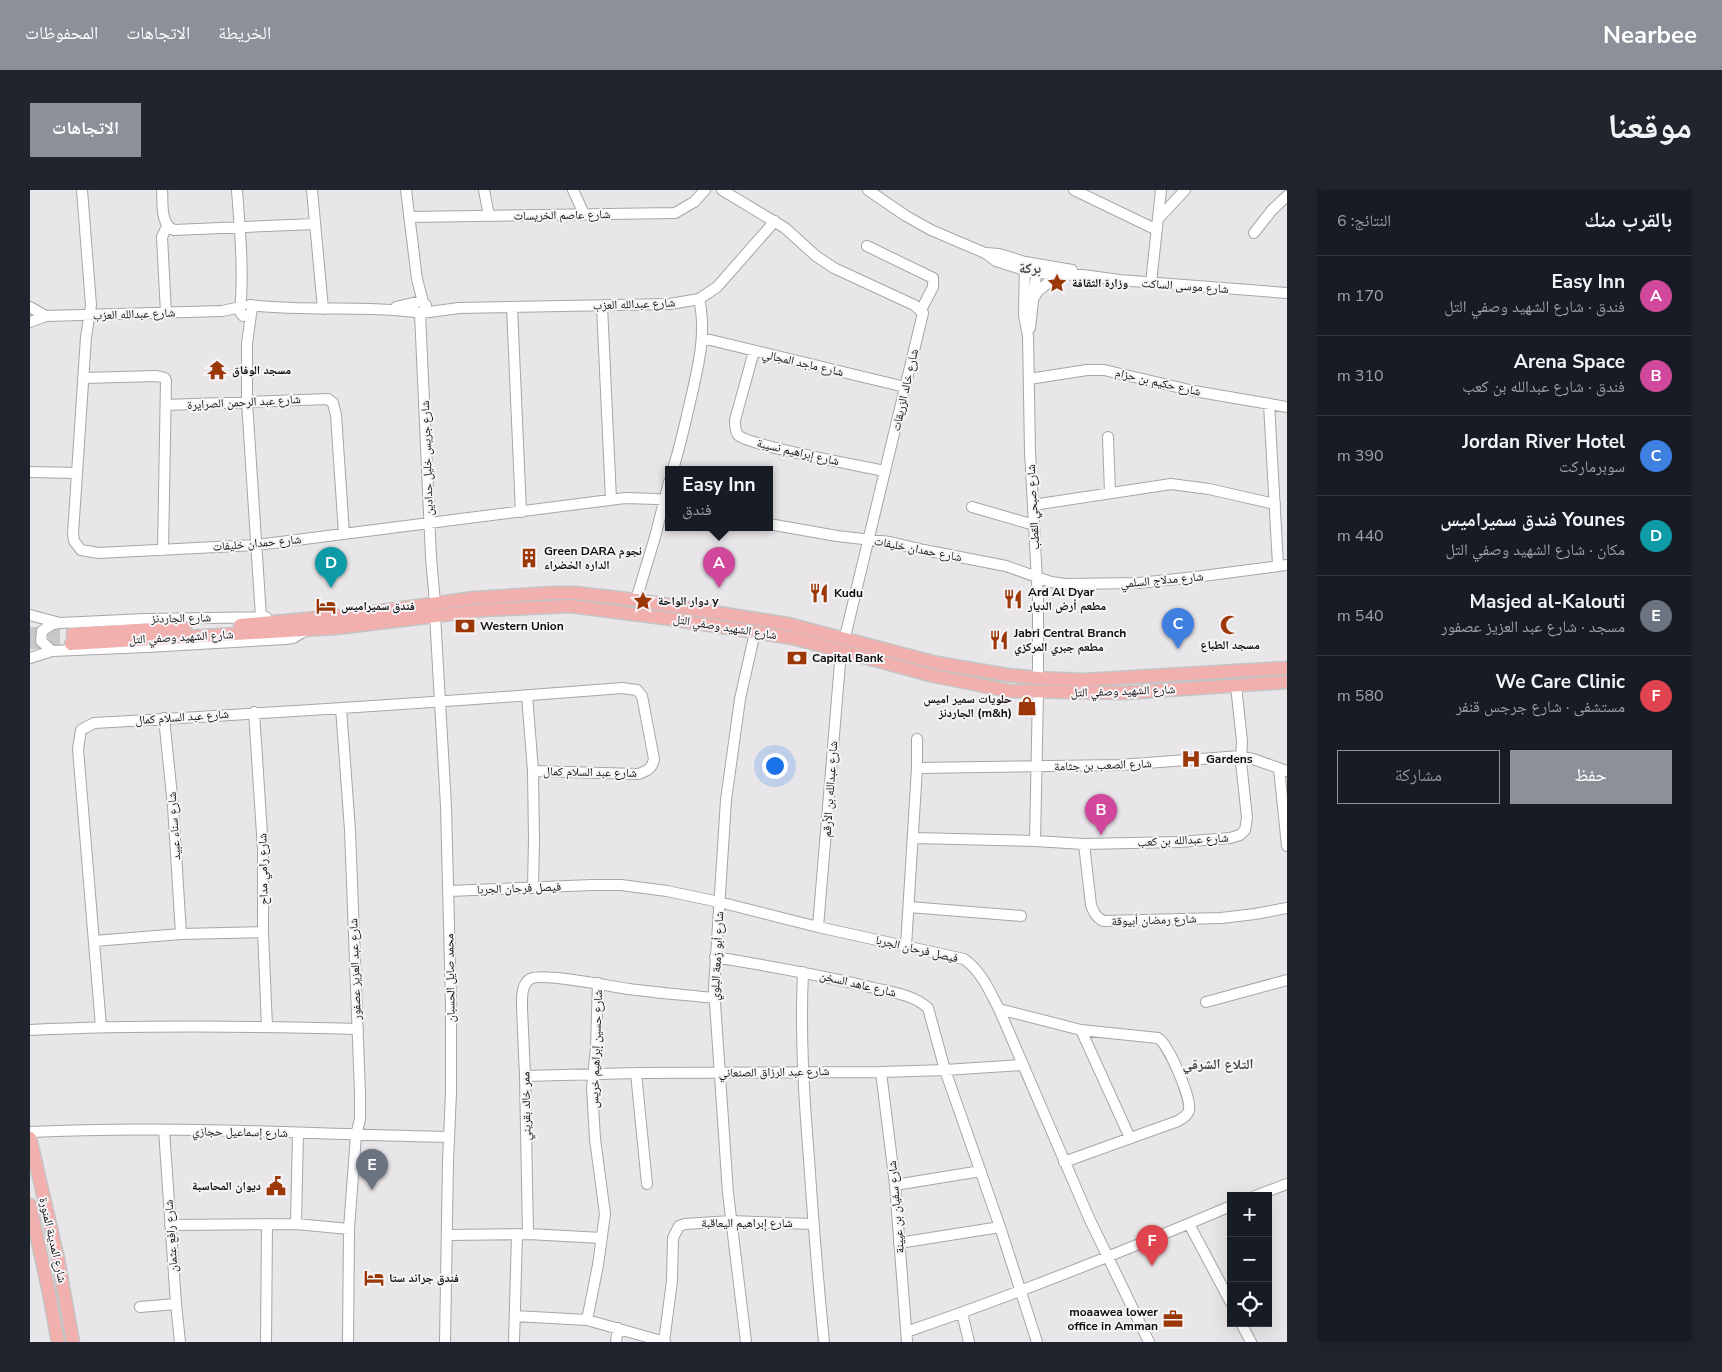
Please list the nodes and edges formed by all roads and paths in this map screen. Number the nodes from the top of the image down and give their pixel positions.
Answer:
1 (82, 190) edge
2 (162, 190) edge
3 (237, 190) edge
4 (312, 190) edge
5 (406, 190) edge
6 (484, 190) edge
7 (573, 190) edge
8 (705, 190) edge
9 (722, 190) edge
10 (868, 190) edge
11 (1074, 190) edge
12 (1161, 190) edge
13 (1185, 190) edge
14 (1287, 196) edge
15 (584, 214) junction
16 (489, 216) junction
17 (410, 217) junction
18 (1158, 219) junction
19 (775, 221) junction
20 (315, 224) junction
21 (167, 226) junction
22 (240, 228) junction
23 (1156, 230) junction
24 (1254, 233) dead end
25 (867, 246) dead end
26 (1025, 266) junction
27 (1036, 268) junction
28 (1058, 275) junction
29 (1084, 275) junction
30 (1151, 283) junction
31 (1287, 294) edge
32 (699, 299) junction
33 (1032, 300) junction
34 (30, 306) edge
35 (602, 306) junction
36 (419, 307) junction
37 (512, 307) junction
38 (246, 310) junction
39 (323, 310) junction
40 (921, 310) junction
41 (166, 313) junction
42 (46, 316) junction
43 (90, 316) junction
44 (30, 322) edge
45 (1028, 336) junction
46 (702, 338) junction
47 (754, 352) junction
48 (83, 378) junction
49 (1029, 379) junction
50 (905, 387) junction
51 (247, 402) junction
52 (1269, 404) junction
53 (166, 405) junction
54 (1287, 407) edge
55 (1108, 437) dead end
56 (674, 466) edge
57 (884, 471) junction
58 (30, 472) edge
59 (77, 473) junction
60 (1110, 493) junction
61 (611, 499) junction
62 (665, 501) edge
63 (665, 504) edge
64 (1275, 504) junction
65 (1033, 505) junction
66 (972, 508) dead end
67 (521, 512) junction
68 (430, 523) junction
69 (773, 525) edge
70 (1034, 525) junction
71 (344, 534) junction
72 (868, 540) junction
73 (257, 545) junction
74 (163, 550) junction
75 (1283, 565) edge
76 (1036, 576) junction
77 (636, 600) junction
78 (435, 609) junction
79 (30, 616) edge
80 (261, 617) junction
81 (60, 623) junction
82 (310, 624) junction
83 (754, 632) junction
84 (845, 637) junction
85 (72, 638) tunnel mouth
86 (52, 651) junction
87 (840, 651) junction
88 (914, 657) junction
89 (30, 658) edge
90 (937, 663) junction
91 (1287, 668) edge
92 (911, 670) junction
93 (934, 676) junction
94 (1038, 678) junction
95 (1287, 682) edge
96 (1236, 686) junction
97 (1038, 692) junction
98 (527, 695) junction
99 (441, 700) junction
100 (342, 708) junction
101 (254, 712) junction
102 (164, 718) junction
103 (917, 739) dead end
104 (1241, 756) junction
105 (1037, 766) junction
106 (917, 768) junction
107 (1283, 769) edge
108 (532, 771) junction
109 (913, 838) junction
110 (1035, 841) junction
111 (1084, 844) junction
112 (1287, 846) edge
113 (532, 888) junction
114 (449, 891) junction
115 (719, 902) junction
116 (909, 907) junction
117 (1287, 908) edge
118 (1021, 916) dead end
119 (818, 927) junction
120 (263, 932) junction
121 (181, 934) junction
122 (94, 941) junction
123 (906, 946) junction
124 (715, 957) junction
125 (803, 972) junction
126 (1287, 980) edge
127 (598, 983) junction
128 (714, 998) junction
129 (1206, 1002) dead end
130 (999, 1009) junction
131 (101, 1027) junction
132 (267, 1027) junction
133 (358, 1029) junction
134 (30, 1030) edge
135 (1081, 1030) junction
136 (1022, 1065) junction
137 (945, 1070) junction
138 (804, 1072) junction
139 (880, 1072) junction
140 (636, 1073) junction
141 (719, 1073) junction
142 (593, 1075) junction
143 (525, 1076) junction
144 (164, 1130) junction
145 (30, 1132) edge
146 (298, 1133) junction
147 (356, 1135) junction
148 (449, 1137) junction
149 (30, 1138) edge
150 (1130, 1138) junction
151 (1064, 1162) junction
152 (981, 1171) junction
153 (647, 1184) dead end
154 (1287, 1184) edge
155 (895, 1185) junction
156 (1266, 1192) edge
157 (30, 1205) edge
158 (1227, 1208) edge
159 (731, 1221) junction
160 (267, 1224) junction
161 (296, 1224) junction
162 (813, 1224) junction
163 (1189, 1224) junction
164 (170, 1225) junction
165 (1000, 1227) junction
166 (349, 1229) junction
167 (517, 1234) junction
168 (528, 1234) junction
169 (448, 1235) junction
170 (602, 1238) junction
171 (900, 1243) junction
172 (1108, 1257) junction
173 (1021, 1291) junction
174 (1227, 1295) edge
175 (176, 1304) junction
176 (140, 1307) dead end
177 (962, 1314) junction
178 (515, 1316) junction
179 (587, 1320) junction
180 (1243, 1327) edge
181 (618, 1328) junction
182 (907, 1337) edge
183 (58, 1342) edge
184 (73, 1342) edge
185 (180, 1342) edge
186 (266, 1342) edge
187 (348, 1342) edge
188 (445, 1342) edge
189 (514, 1342) edge
190 (616, 1342) edge
191 (664, 1342) edge
192 (746, 1342) edge
193 (824, 1342) edge
194 (969, 1342) edge
195 (1038, 1342) edge
196 (1149, 1342) edge
197 (1251, 1342) edge

1 - 43 street, شارع حمدان خليفات
2 - 21 street
3 - 22 street
4 - 20 street
5 - 17 street, شارع جريس خليل حدادين
6 - 16 street
7 - 15 street
8 - 15 street, شارع عاصم الخريسات
9 - 19 street
10 - 26 street, شارع موسى الساكت
11 - 23 street
12 - 18 street
13 - 18 street
14 - 24 street
15 - 16 street, شارع عاصم الخريسات
16 - 17 street, شارع عاصم الخريسات
17 - 36 street, شارع جريس خليل حدادين
18 - 23 street
19 - 32 street, شارع عبدالله العزب
19 - 40 street
20 - 22 street
20 - 39 street
21 - 22 street
21 - 41 street
22 - 38 street
23 - 30 street
25 - 40 street
26 - 27 street, شارع موسى الساكت
26 - 45 street, شارع صبحي القطب
27 - 28 street, شارع موسى الساكت
27 - 29 street, شارع موسى الساكت
27 - 33 street, شارع صبحي القطب
28 - 29 street, شارع موسى الساكت
28 - 33 street
29 - 30 street, شارع موسى الساكت
30 - 31 street, شارع موسى الساكت
32 - 35 street, شارع عبدالله العزب
32 - 46 street
33 - 45 street, شارع صبحي القطب
34 - 42 street
35 - 37 street, شارع عبدالله العزب
35 - 61 street
36 - 37 street, شارع عبدالله العزب
36 - 39 street, شارع عبدالله العزب
36 - 68 street, شارع جريس خليل حدادين
37 - 67 street
38 - 39 street, شارع عبدالله العزب
38 - 41 street, شارع عبدالله العزب
38 - 51 street
40 - 50 street, شارع خالد الزريقات
41 - 43 street, شارع عبدالله العزب
42 - 43 street, شارع عبدالله العزب
42 - 44 street, شارع عبدالله العزب
43 - 48 street, شارع حمدان خليفات
45 - 49 street, شارع صبحي القطب
46 - 47 street, شارع ماجد المجالي
46 - 56 street
47 - 50 street, شارع ماجد المجالي
47 - 57 street, شارع إبراهيم نسيبة
48 - 53 street
48 - 59 street, شارع حمدان خليفات
49 - 52 street, شارع حكيم بن حزام
49 - 65 street, شارع صبحي القطب
50 - 57 street, شارع خالد الزريقات
51 - 53 street, شارع عبد الرحمن الصرايرة
51 - 71 street, شارع عبد الرحمن الصرايرة
51 - 73 street
52 - 54 street, شارع حكيم بن حزام
52 - 64 street
53 - 74 street
55 - 60 street
57 - 72 street, شارع خالد الزريقات
58 - 59 street
59 - 74 street, شارع حمدان خليفات
60 - 64 street
60 - 65 street
61 - 62 street, شارع حمدان خليفات
61 - 67 street, شارع حمدان خليفات
63 - 77 street
64 - 75 street
65 - 70 street, شارع صبحي القطب
66 - 70 street
67 - 68 street, شارع حمدان خليفات
68 - 71 street, شارع حمدان خليفات
68 - 78 street, شارع جريس خليل حدادين
69 - 72 street, شارع حمدان خليفات
70 - 76 street, شارع صبحي القطب
71 - 73 street, شارع حمدان خليفات
72 - 76 street, شارع حمدان خليفات
72 - 84 street, شارع خالد الزريقات
73 - 74 street, شارع حمدان خليفات
73 - 80 street
75 - 76 street, شارع مدلاج السلمي
76 - 94 street, شارع صبحي القطب
77 - 78 main road, شارع الشهيد وصفي التل
77 - 84 main road, شارع الشهيد وصفي التل
78 - 82 main road, شارع الشهيد وصفي التل
78 - 83 main road, شارع الشهيد وصفي التل
78 - 99 street, محمد صايل الحسبان
79 - 81 street, شارع الجاردنز
80 - 81 street, شارع الجاردنز
80 - 82 street, شارع الجاردنز
81 - 86 street
82 - 85 main road, شارع الشهيد وصفي التل
82 - 86 street
83 - 87 main road, شارع الشهيد وصفي التل
83 - 115 street, شارع أبو زمعة البلوي
84 - 88 main road, شارع الشهيد وصفي التل
86 - 89 street
87 - 92 main road, شارع الشهيد وصفي التل
87 - 119 street, شارع عبدالله بن الأرقم
88 - 90 main road, شارع الشهيد وصفي التل
88 - 92 main road
90 - 93 main road
90 - 94 main road, شارع الشهيد وصفي التل
91 - 94 main road, شارع الشهيد وصفي التل
92 - 93 main road, شارع الشهيد وصفي التل
93 - 97 main road, شارع الشهيد وصفي التل
95 - 96 main road, شارع الشهيد وصفي التل
96 - 97 main road, شارع الشهيد وصفي التل
96 - 104 street, شارع عبدالله بن كعب
97 - 105 street
98 - 99 street, شارع عبد السلام كمال
98 - 108 street
98 - 108 street, شارع عبد السلام كمال
99 - 100 street, شارع عبد السلام كمال
99 - 114 street, محمد صايل الحسبان
100 - 101 street, شارع عبد السلام كمال
100 - 133 street, شارع عبد العزيز عصفور
101 - 102 street, شارع عبد السلام كمال
101 - 120 street, شارع رامي مداح
102 - 121 street, شارع سناء عبيد
102 - 122 street, شارع عبد السلام كمال
103 - 106 street
104 - 105 street, شارع الصعب بن جثامة
104 - 107 street, شارع الصعب بن جثامة
104 - 111 street, شارع عبدالله بن كعب
105 - 106 street, شارع الصعب بن جثامة
105 - 110 street
106 - 109 street
107 - 112 street
108 - 113 street
109 - 110 street, شارع عبدالله بن كعب
109 - 116 street
110 - 111 street, شارع عبدالله بن كعب
111 - 117 street, شارع رمضان أبيوقة
113 - 114 street, فيصل فرحان الجربا
113 - 115 street, فيصل فرحان الجربا
114 - 148 street, محمد صايل الحسبان
115 - 119 street, فيصل فرحان الجربا
115 - 124 street, شارع أبو زمعة البلوي
116 - 118 street
116 - 123 street
119 - 123 street, فيصل فرحان الجربا
120 - 121 street
120 - 132 street, شارع رامي مداح
121 - 122 street
122 - 131 street, شارع عبد السلام كمال
123 - 130 street, فيصل فرحان الجربا
124 - 125 street
124 - 128 street, شارع أبو زمعة البلوي
125 - 137 street, شارع عاهد السخن
125 - 138 street, شارع عاهد السخن
126 - 129 street
127 - 128 street, شارع حسين إبراهيم خريس
127 - 142 street, شارع حسين إبراهيم خريس
127 - 143 street, ممر خالد بقريني
128 - 141 street, شارع أبو زمعة البلوي
130 - 135 street
130 - 136 street, فيصل فرحان الجربا
131 - 132 street
131 - 134 street
132 - 133 street
133 - 147 street, شارع عبد العزيز عصفور
135 - 150 street
135 - 150 street
136 - 137 street, شارع عبد الرزاق الصنعاني
136 - 151 street, فيصل فرحان الجربا
137 - 139 street, شارع عبد الرزاق الصنعاني
137 - 152 street, شارع عاهد السخن
138 - 139 street, شارع عبد الرزاق الصنعاني
138 - 141 street, شارع عبد الرزاق الصنعاني
138 - 162 street, شارع عاهد السخن
139 - 155 street, شارع سفيان بن عيينة
140 - 141 street, شارع عبد الرزاق الصنعاني
140 - 142 street, شارع عبد الرزاق الصنعاني
140 - 153 street
141 - 159 street, شارع أبو زمعة البلوي
142 - 143 street, شارع عبد الرزاق الصنعاني
142 - 170 street, شارع حسين إبراهيم خريس
143 - 168 street, ممر خالد بقريني
144 - 145 street, شارع إسماعيل حجازي
144 - 146 street, شارع إسماعيل حجازي
144 - 164 street, شارع رافع عثمان
146 - 147 street, شارع إسماعيل حجازي
146 - 161 street
147 - 148 street, شارع إسماعيل حجازي
147 - 166 street, شارع عبد العزيز عصفور
148 - 169 street, محمد صايل الحسبان
149 - 184 main road, شارع المدينة المنورة
150 - 151 street
151 - 172 street, فيصل فرحان الجربا
152 - 155 street
152 - 165 street, شارع عاهد السخن
154 - 156 street
155 - 171 street, شارع سفيان بن عيينة
157 - 183 main road, شارع المدينة المنورة
158 - 163 street
159 - 162 street, شارع إبراهيم اليعاقبة
159 - 191 street, شارع إبراهيم اليعاقبة
159 - 192 street, شارع أبو زمعة البلوي
160 - 161 street
160 - 164 street
160 - 186 street
161 - 166 street
162 - 193 street, شارع عاهد السخن
163 - 172 street
163 - 174 street
164 - 175 street, شارع رافع عثمان
165 - 171 street
165 - 173 street, شارع عاهد السخن
166 - 187 street, شارع عبد العزيز عصفور
167 - 168 street
167 - 169 street
167 - 178 street
168 - 170 street
169 - 188 street, محمد صايل الحسبان
170 - 179 street, شارع حسين إبراهيم خريس
171 - 182 street, شارع سفيان بن عيينة
172 - 173 street
172 - 196 street, فيصل فرحان الجربا
173 - 177 street
173 - 195 street, شارع عاهد السخن
175 - 176 street
175 - 185 street, شارع رافع عثمان
177 - 182 street
177 - 194 street
178 - 179 street
178 - 189 street
179 - 181 street
180 - 197 street
181 - 190 street
181 - 191 street

